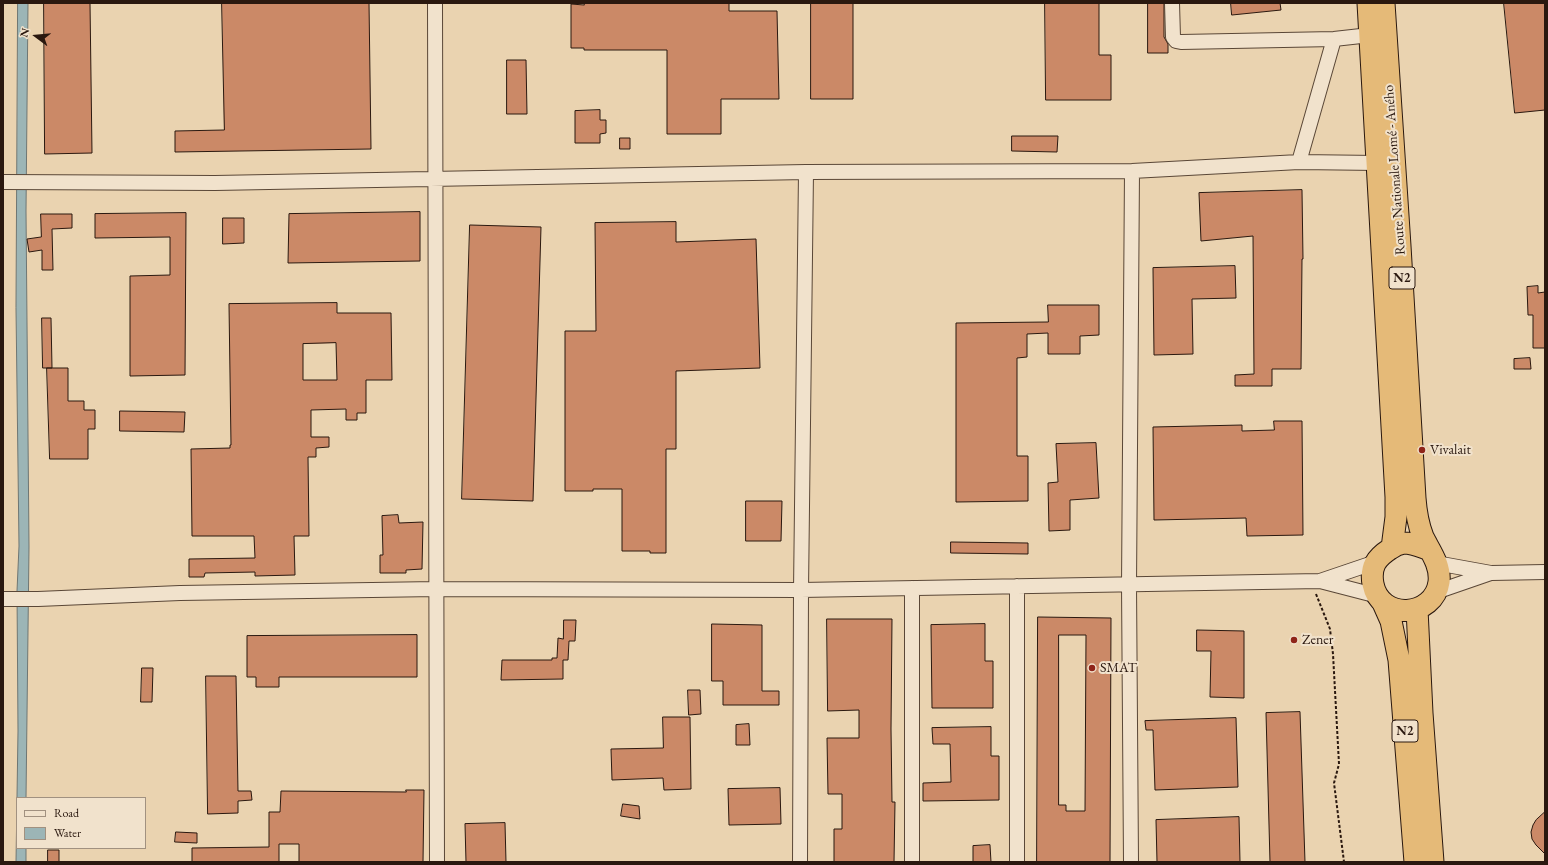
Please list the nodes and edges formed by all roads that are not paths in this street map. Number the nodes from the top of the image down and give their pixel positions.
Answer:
1 (435, 3) edge
2 (1172, 3) edge
3 (1368, 3) edge
4 (1384, 3) edge
5 (1370, 35) junction
6 (1334, 39) junction
7 (1299, 162) junction
8 (1377, 163) junction
9 (1132, 171) junction
10 (806, 172) junction
11 (436, 178) junction
12 (3, 182) edge
13 (1392, 548) junction
14 (1433, 556) junction
15 (1376, 562) junction
16 (1545, 572) edge
17 (1491, 573) junction
18 (1316, 581) junction
19 (1129, 585) junction
20 (1017, 586) junction
21 (912, 588) junction
22 (436, 589) junction
23 (801, 590) junction
24 (1436, 592) junction
25 (8, 599) edge
26 (1380, 599) junction
27 (1417, 609) junction
28 (437, 862) edge
29 (800, 862) edge
30 (912, 862) edge
31 (1017, 862) edge
32 (1131, 862) edge
33 (1415, 862) edge
34 (1433, 862) edge

1 - 11 street
2 - 6 street
3 - 5 highway, Route Nationale Lomé - Aného / N2
4 - 14 highway, Route Nationale Lomé - Aného / N2
5 - 6 street
5 - 8 highway, Route Nationale Lomé - Aného / N2
6 - 7 street
7 - 8 street
7 - 9 street
8 - 13 highway, Route Nationale Lomé - Aného / N2
9 - 10 street
9 - 19 street
10 - 11 street
10 - 23 street
11 - 12 street
11 - 22 street
13 - 14 highway
13 - 15 highway
14 - 17 street
14 - 24 highway
15 - 18 street
15 - 26 highway
16 - 17 street
17 - 24 street
18 - 19 street
18 - 26 street
19 - 20 street
19 - 32 street
20 - 21 street
20 - 31 street
21 - 23 street
21 - 30 street
22 - 23 street
22 - 25 street
22 - 28 street
23 - 29 street
24 - 27 highway
26 - 27 highway
26 - 33 highway, N2
27 - 34 highway, N2

